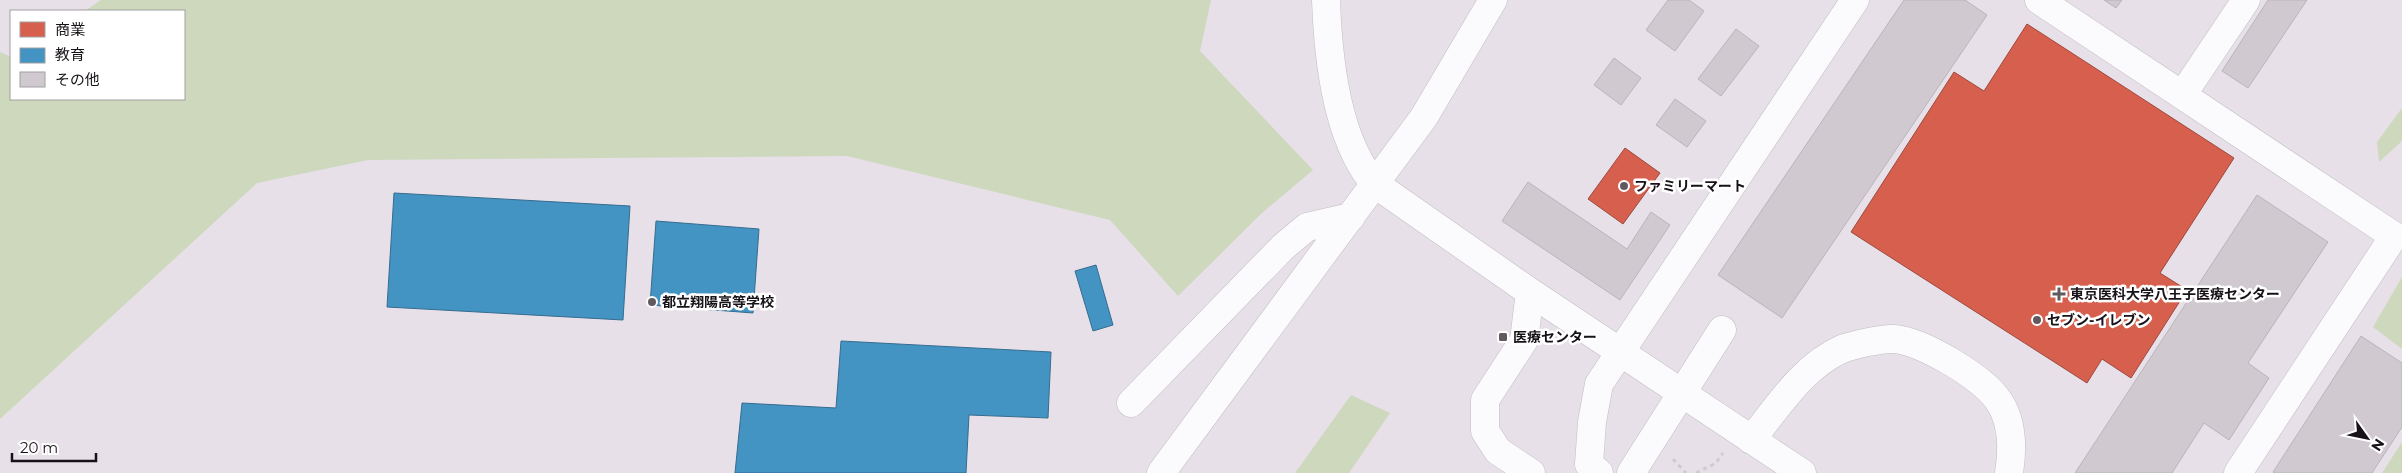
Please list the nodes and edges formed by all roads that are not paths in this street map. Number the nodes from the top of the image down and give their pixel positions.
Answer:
1 (1326, 0) edge
2 (1493, 0) edge
3 (1855, 0) edge
4 (2039, 0) edge
5 (2246, 0) edge
6 (2183, 94) junction
7 (1375, 184) junction
8 (1352, 217) junction
9 (1530, 292) junction
10 (1722, 330) dead end
11 (1620, 352) junction
12 (1681, 394) junction
13 (1131, 403) dead end
14 (1752, 440) junction
15 (1162, 473) edge
16 (1530, 473) edge
17 (1599, 473) edge
18 (1631, 473) edge
19 (1802, 473) edge
20 (2009, 473) edge
21 (2238, 473) edge

1 - 7 street
2 - 7 street
3 - 11 street
4 - 6 street
5 - 6 street
6 - 21 street
7 - 8 street
7 - 9 street
8 - 13 street
8 - 15 street
9 - 11 street
9 - 16 street
10 - 12 street
11 - 12 street
11 - 17 street
12 - 14 street
12 - 18 street
14 - 19 street
14 - 20 street

